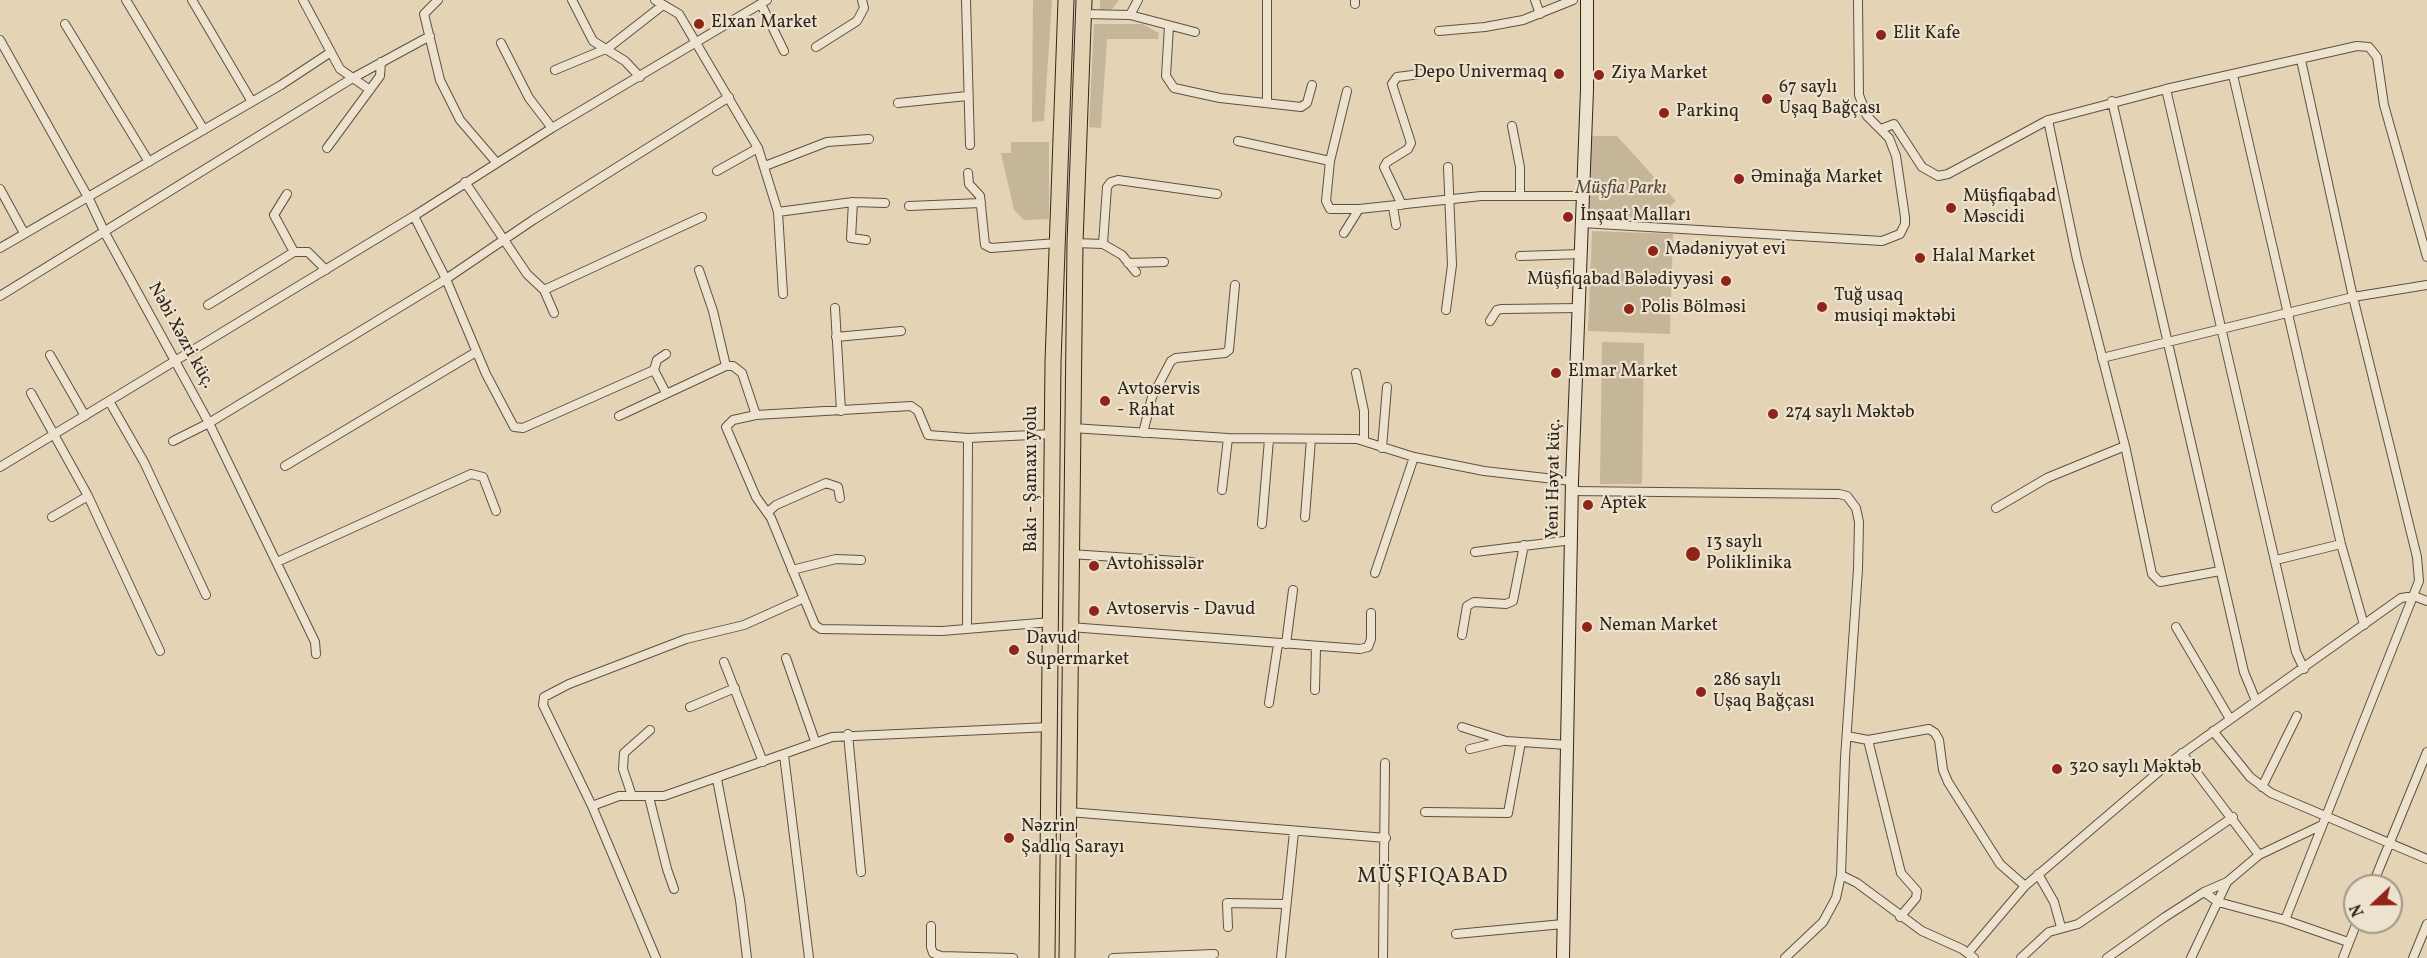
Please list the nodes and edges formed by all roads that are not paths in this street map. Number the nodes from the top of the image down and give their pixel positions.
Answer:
1 (126, 0) edge
2 (192, 0) edge
3 (303, 0) edge
4 (438, 0) edge
5 (572, 0) edge
6 (655, 0) edge
7 (862, 0) edge
8 (966, 0) edge
9 (1066, 0) edge
10 (1138, 0) edge
11 (1267, 0) edge
12 (1535, 0) edge
13 (1573, 0) edge
14 (1587, 0) edge
15 (1858, 0) edge
16 (764, 2) edge
17 (663, 5) junction
18 (1084, 7) edge
19 (1540, 14) junction
20 (1130, 15) junction
21 (65, 24) dead end
22 (1169, 26) junction
23 (1439, 31) dead end
24 (1195, 32) dead end
25 (430, 36) junction
26 (0, 40) edge
27 (697, 42) junction
28 (501, 43) dead end
29 (816, 47) dead end
30 (608, 48) junction
31 (331, 51) junction
32 (784, 51) dead end
33 (2301, 60) junction
34 (381, 62) junction
35 (555, 70) dead end
36 (1420, 74) dead end
37 (2233, 75) junction
38 (640, 77) junction
39 (351, 79) junction
40 (1312, 86) dead end
41 (2166, 89) junction
42 (370, 90) junction
43 (1347, 91) dead end
44 (967, 96) junction
45 (729, 97) junction
46 (2112, 101) junction
47 (252, 102) junction
48 (898, 103) dead end
49 (1267, 103) junction
50 (2048, 120) junction
51 (1512, 126) dead end
52 (552, 128) junction
53 (1881, 129) junction
54 (204, 130) junction
55 (869, 140) dead end
56 (1238, 141) dead end
57 (970, 146) dead end
58 (327, 148) dead end
59 (758, 148) junction
60 (1330, 161) junction
61 (149, 162) junction
62 (496, 162) junction
63 (765, 166) junction
64 (1448, 167) dead end
65 (717, 171) dead end
66 (968, 173) dead end
67 (465, 182) junction
68 (0, 189) edge
69 (286, 194) dead end
70 (1217, 194) dead end
71 (1520, 196) junction
72 (1583, 196) junction
73 (89, 199) junction
74 (1451, 199) junction
75 (853, 202) junction
76 (885, 203) dead end
77 (981, 203) junction
78 (909, 206) dead end
79 (1398, 206) junction
80 (1359, 209) junction
81 (778, 212) junction
82 (414, 216) junction
83 (702, 217) dead end
84 (1582, 223) junction
85 (1396, 225) dead end
86 (24, 233) junction
87 (105, 233) junction
88 (1344, 233) dead end
89 (866, 240) dead end
90 (505, 241) junction
91 (1057, 243) junction
92 (1075, 243) junction
93 (1103, 244) junction
94 (0, 248) edge
95 (294, 252) junction
96 (1581, 254) junction
97 (1520, 256) dead end
98 (2427, 257) edge
99 (1164, 262) dead end
100 (1128, 263) junction
101 (326, 270) junction
102 (699, 270) dead end
103 (1136, 272) dead end
104 (446, 279) junction
105 (1234, 285) dead end
106 (2427, 285) edge
107 (544, 290) junction
108 (783, 294) dead end
109 (0, 296) edge
110 (2353, 297) junction
111 (208, 305) dead end
112 (835, 308) dead end
113 (1579, 308) junction
114 (1446, 310) dead end
115 (2287, 312) junction
116 (554, 313) dead end
117 (1490, 321) dead end
118 (2222, 328) junction
119 (901, 331) dead end
120 (836, 337) junction
121 (2168, 341) junction
122 (476, 352) junction
123 (666, 354) dead end
124 (50, 355) dead end
125 (2102, 358) junction
126 (176, 362) junction
127 (726, 366) junction
128 (654, 370) junction
129 (1356, 374) dead end
130 (1387, 387) dead end
131 (31, 393) dead end
132 (666, 393) junction
133 (110, 401) junction
134 (841, 411) junction
135 (756, 415) junction
136 (85, 416) junction
137 (619, 416) dead end
138 (208, 423) junction
139 (1072, 428) junction
140 (1143, 433) junction
141 (56, 434) junction
142 (1053, 434) junction
143 (968, 438) junction
144 (1228, 438) junction
145 (1269, 439) junction
146 (1311, 439) junction
147 (173, 441) dead end
148 (1364, 441) junction
149 (2125, 446) junction
150 (1382, 448) junction
151 (1414, 457) junction
152 (285, 466) dead end
153 (0, 467) edge
154 (1572, 486) junction
155 (1222, 490) dead end
156 (88, 496) junction
157 (840, 498) dead end
158 (1996, 508) dead end
159 (496, 512) dead end
160 (768, 512) junction
161 (52, 517) dead end
162 (1305, 518) dead end
163 (1262, 524) dead end
164 (1572, 540) junction
165 (2341, 544) junction
166 (1524, 545) junction
167 (1474, 552) dead end
168 (1070, 554) junction
169 (2276, 560) junction
170 (861, 561) dead end
171 (277, 562) junction
172 (1192, 562) dead end
173 (2423, 567) edge
174 (792, 570) junction
175 (2220, 571) junction
176 (1376, 573) dead end
177 (1293, 590) dead end
178 (206, 595) dead end
179 (2414, 596) junction
180 (804, 598) junction
181 (2427, 601) edge
182 (1371, 613) dead end
183 (1051, 622) junction
184 (2364, 625) junction
185 (967, 627) junction
186 (1070, 627) junction
187 (2176, 627) dead end
188 (1462, 635) dead end
189 (1282, 644) junction
190 (1316, 647) junction
191 (160, 651) dead end
192 (316, 654) dead end
193 (786, 658) dead end
194 (724, 662) dead end
195 (2304, 669) junction
196 (735, 688) junction
197 (1315, 690) dead end
198 (2256, 701) junction
199 (1269, 703) dead end
200 (690, 707) dead end
201 (2297, 716) dead end
202 (2230, 719) junction
203 (1050, 727) junction
204 (1462, 727) dead end
205 (650, 730) dead end
206 (2213, 731) junction
207 (848, 734) junction
208 (1846, 736) junction
209 (1868, 740) junction
210 (815, 741) junction
211 (1506, 741) junction
212 (1521, 742) junction
213 (1568, 745) junction
214 (1470, 749) dead end
215 (2427, 752) edge
216 (2182, 753) junction
217 (784, 755) junction
218 (762, 762) junction
219 (1385, 763) dead end
220 (717, 779) junction
221 (2262, 787) junction
222 (632, 796) junction
223 (650, 797) junction
224 (592, 806) junction
225 (1069, 812) junction
226 (1425, 812) dead end
227 (2326, 816) junction
228 (2233, 818) junction
229 (2320, 826) junction
230 (1294, 832) junction
231 (1386, 838) junction
232 (2389, 843) junction
233 (2259, 855) junction
234 (2427, 858) edge
235 (861, 872) dead end
236 (2038, 874) junction
237 (2377, 874) edge
238 (1841, 875) junction
239 (2227, 882) junction
240 (2025, 886) junction
241 (674, 889) dead end
242 (2204, 892) junction
243 (2218, 902) junction
244 (1284, 904) junction
245 (1900, 917) junction
246 (2285, 920) junction
247 (1563, 924) junction
248 (2427, 924) edge
249 (931, 926) dead end
250 (1228, 927) dead end
251 (2061, 927) junction
252 (1456, 934) dead end
253 (2352, 934) edge
254 (2348, 942) junction
255 (1214, 954) dead end
256 (1971, 956) edge
257 (656, 958) edge
258 (747, 958) edge
259 (809, 958) edge
260 (1013, 958) edge
261 (1047, 958) edge
262 (1067, 958) edge
263 (1113, 958) edge
264 (1281, 958) edge
265 (1383, 958) edge
266 (1563, 958) edge
267 (1785, 958) edge
268 (2021, 958) edge
269 (2107, 958) edge
270 (2191, 958) edge
271 (2343, 958) edge
272 (2413, 958) edge

1 - 54 street
2 - 47 street
3 - 31 street
4 - 25 street
5 - 30 street
6 - 17 street
7 - 29 street
8 - 44 street
9 - 91 highway, Bakı - Şamaxı yolu
10 - 20 street
11 - 49 street
12 - 19 street
13 - 19 street
14 - 72 street, Yeni Həyat küç.
15 - 53 street
16 - 27 street
16 - 32 street
17 - 27 street
17 - 30 street
18 - 20 street
18 - 92 highway, Bakı - Şamaxı yolu
19 - 23 street
20 - 22 street
21 - 61 street
22 - 24 street
22 - 49 street
25 - 34 street
25 - 62 street
26 - 73 street, Nəbi Xəzri küç.
27 - 38 street
27 - 45 street
28 - 52 street
30 - 35 street
30 - 38 street
31 - 39 street
31 - 47 street
33 - 37 street
33 - 98 street
33 - 110 street
34 - 39 street
34 - 42 street
36 - 79 street
37 - 41 street
37 - 115 street
38 - 52 street
39 - 42 street
39 - 87 street
40 - 49 street
41 - 46 street
41 - 118 street
42 - 58 street
43 - 60 street
44 - 48 street
44 - 57 street
45 - 59 street
45 - 90 street
46 - 50 street
46 - 121 street
47 - 54 street
50 - 53 street
50 - 125 street
51 - 71 street
52 - 62 street
53 - 84 street
54 - 61 street
55 - 63 street
56 - 60 street
59 - 63 street
59 - 65 street
60 - 80 street
61 - 73 street
62 - 67 street
63 - 81 street
64 - 74 street
66 - 77 street
67 - 82 street
67 - 90 street
68 - 86 street
69 - 95 street
70 - 93 street
71 - 72 street
71 - 74 street
72 - 84 street, Yeni Həyat küç.
73 - 86 street
73 - 87 street, Nəbi Xəzri küç.
74 - 79 street
74 - 114 street
75 - 76 street
75 - 81 street
75 - 89 street
77 - 78 street
77 - 91 street
79 - 80 street
79 - 85 street
80 - 88 street
81 - 108 street
82 - 101 street
82 - 104 street
83 - 107 street
84 - 96 street, Yeni Həyat küç.
86 - 94 street
87 - 109 street
87 - 126 street, Nəbi Xəzri küç.
90 - 104 street
90 - 107 street
91 - 142 highway, Bakı - Şamaxı yolu
92 - 93 street
92 - 139 highway, Bakı - Şamaxı yolu
93 - 100 street
95 - 101 street
95 - 111 street
96 - 97 street
96 - 113 street, Yeni Həyat küç.
99 - 100 street
100 - 103 street
101 - 126 street
102 - 127 street
104 - 122 street
104 - 138 street
105 - 140 street
106 - 110 street
107 - 116 street
110 - 115 street
110 - 173 street
112 - 120 street
113 - 117 street
113 - 154 street, Yeni Həyat küç.
115 - 118 street
115 - 165 street
118 - 121 street
118 - 169 street
119 - 120 street
120 - 134 street
121 - 125 street
121 - 175 street
122 - 128 street
122 - 152 street
123 - 128 street
124 - 136 street
125 - 149 street
126 - 133 street
126 - 138 street, Nəbi Xəzri küç.
127 - 132 street
127 - 135 street
128 - 132 street
129 - 148 street
130 - 150 street
131 - 141 street
132 - 137 street
133 - 136 street
133 - 178 street
134 - 135 street
134 - 143 street
135 - 160 street
136 - 141 street
138 - 147 street
138 - 171 street, Nəbi Xəzri küç.
139 - 140 street
139 - 168 highway, Bakı - Şamaxı yolu
140 - 144 street
141 - 153 street
141 - 156 street
142 - 143 street
142 - 183 highway, Bakı - Şamaxı yolu
143 - 185 street
144 - 145 street
144 - 155 street
145 - 146 street
145 - 163 street
146 - 148 street
146 - 162 street
148 - 150 street
149 - 158 street
149 - 175 street
150 - 151 street
151 - 154 street
151 - 176 street
154 - 164 street, Yeni Həyat küç.
154 - 208 street
156 - 161 street
156 - 191 street
157 - 160 street
159 - 171 street
160 - 174 street
164 - 166 street
164 - 213 street, Yeni Həyat küç.
165 - 169 street
165 - 184 street
166 - 167 street
166 - 188 street
168 - 172 street
168 - 186 highway, Bakı - Şamaxı yolu
169 - 195 street
170 - 174 street
171 - 192 street, Nəbi Xəzri küç.
173 - 179 street
174 - 180 street
175 - 198 street
177 - 189 street
179 - 181 street
179 - 184 street
179 - 227 street
180 - 185 street
180 - 224 street
182 - 190 street
183 - 185 street
183 - 203 highway, Bakı - Şamaxı yolu
184 - 195 street
186 - 189 street
186 - 225 highway, Bakı - Şamaxı yolu
187 - 202 street
189 - 190 street
189 - 199 street
190 - 197 street
193 - 210 street
194 - 196 street
195 - 198 street
196 - 200 street
196 - 218 street
198 - 202 street
201 - 221 street
202 - 206 street
203 - 207 street
203 - 261 highway, Bakı - Şamaxı yolu
204 - 211 street
205 - 222 street
206 - 216 street
206 - 221 street
207 - 210 street
207 - 235 street
208 - 209 street
208 - 238 street
209 - 240 street
209 - 245 street
210 - 217 street
211 - 212 street
211 - 214 street
212 - 213 street
212 - 226 street
213 - 247 street, Yeni Həyat küç.
215 - 232 street
216 - 228 street
216 - 236 street
217 - 218 street
217 - 259 street
218 - 220 street
219 - 231 street
220 - 223 street
220 - 258 street
221 - 227 street
222 - 223 street
222 - 224 street
223 - 241 street
224 - 257 street
225 - 230 street
225 - 262 highway, Bakı - Şamaxı yolu
227 - 229 street
227 - 232 street
228 - 233 street
228 - 251 street
229 - 233 street
229 - 246 street
230 - 231 street
230 - 244 street
231 - 265 street
232 - 234 street
232 - 237 street
233 - 239 street
236 - 240 street
236 - 251 street
238 - 245 street
238 - 267 street
239 - 242 street
239 - 243 street
240 - 256 street
242 - 243 street
242 - 269 street
243 - 246 street
243 - 270 street
244 - 250 street
244 - 264 street
245 - 256 street
246 - 254 street
247 - 252 street
247 - 266 street, Yeni Həyat küç.
248 - 272 street
249 - 260 street
251 - 268 street
253 - 254 street
254 - 271 street
255 - 263 street

